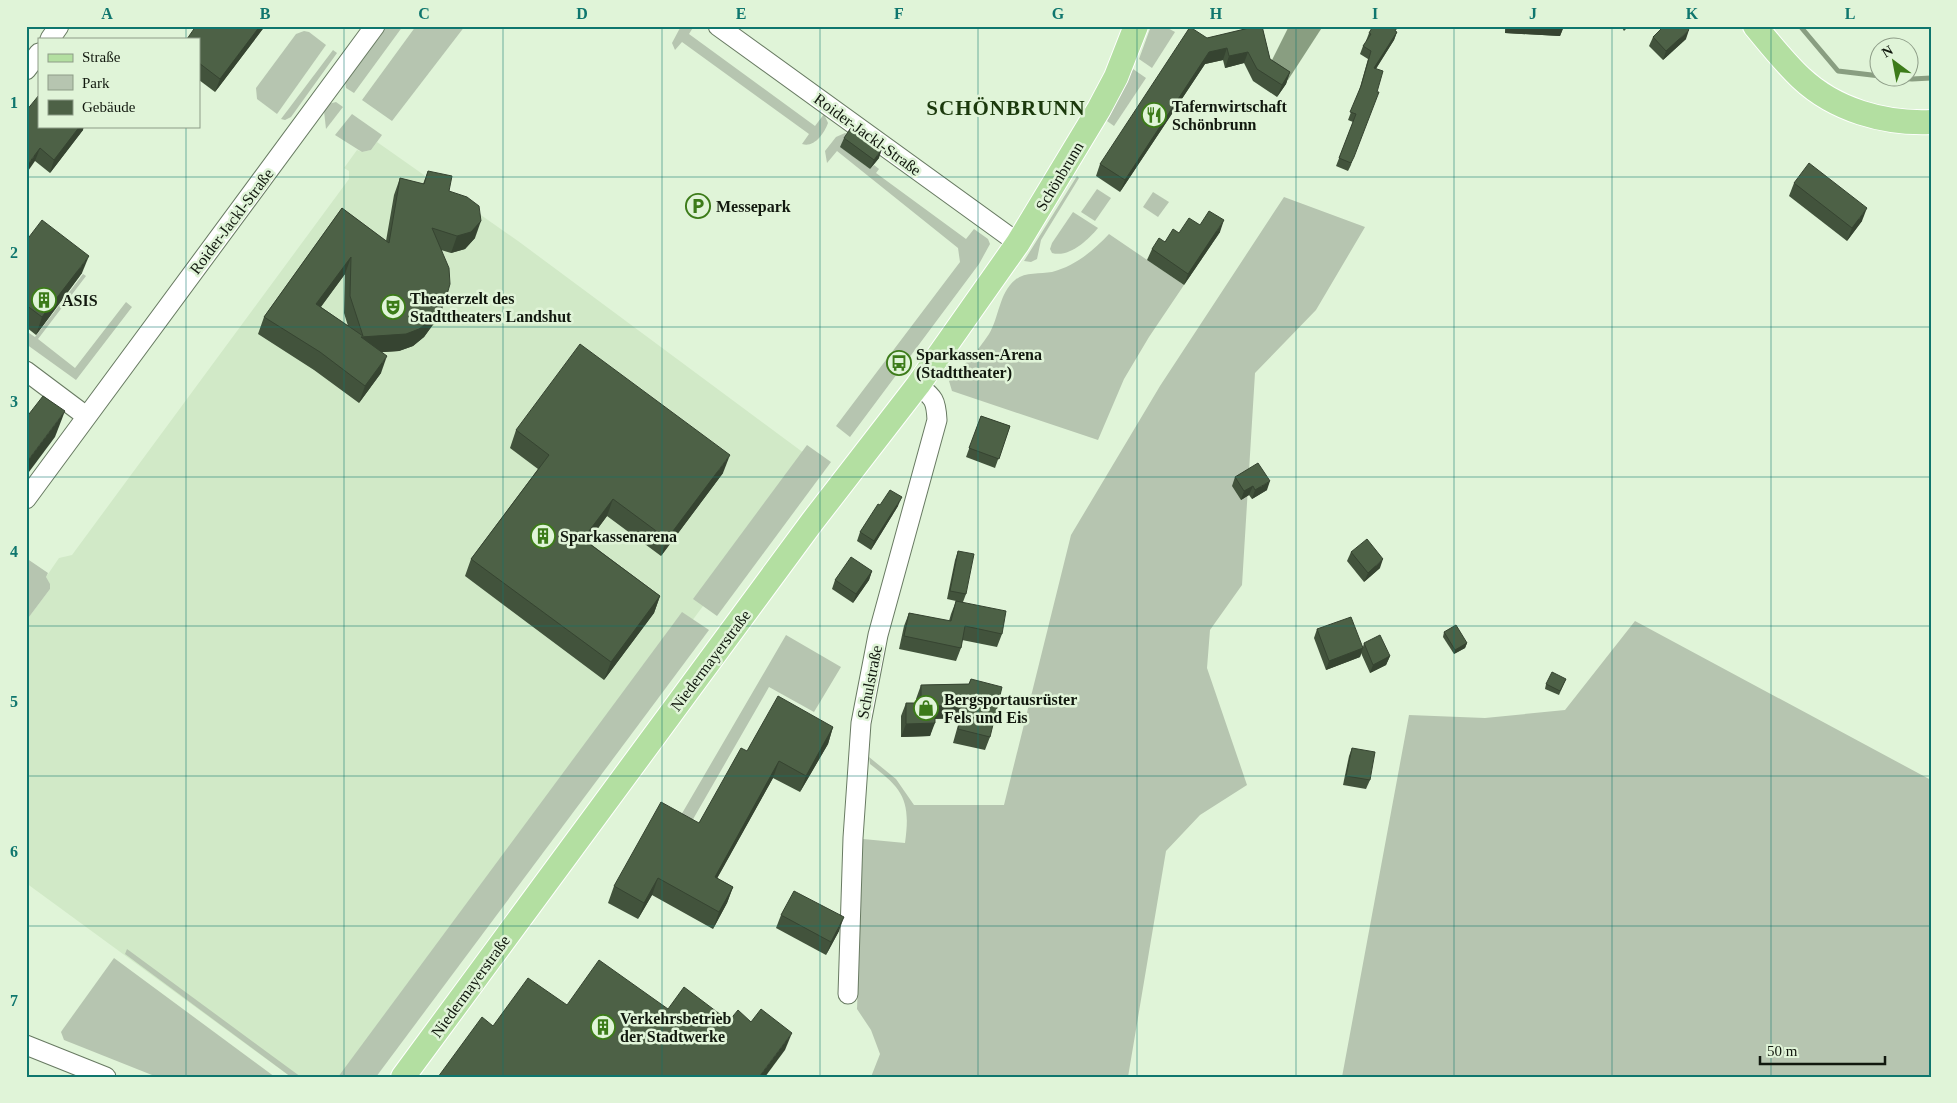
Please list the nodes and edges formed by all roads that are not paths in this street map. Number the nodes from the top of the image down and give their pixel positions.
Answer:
1 (59, 26) edge
2 (375, 26) edge
3 (718, 26) edge
4 (1136, 26) edge
5 (1755, 26) edge
6 (51, 38) edge
7 (38, 54) edge
8 (26, 70) edge
9 (1931, 122) edge
10 (1018, 243) junction
11 (26, 372) edge
12 (918, 385) junction
13 (86, 416) junction
14 (26, 499) edge
15 (848, 994) dead end
16 (28, 1051) edge
17 (106, 1077) edge
18 (403, 1077) edge

1 - 6 street
2 - 13 street, Roider-Jackl-Straße
3 - 10 street, Roider-Jackl-Straße
4 - 10 main road, Schönbrunn
5 - 9 main road
7 - 8 street
10 - 12 main road, Niedermayerstraße
11 - 13 street
12 - 15 street, Schulstraße
12 - 18 main road, Niedermayerstraße
13 - 14 street, Roider-Jackl-Straße
16 - 17 street

